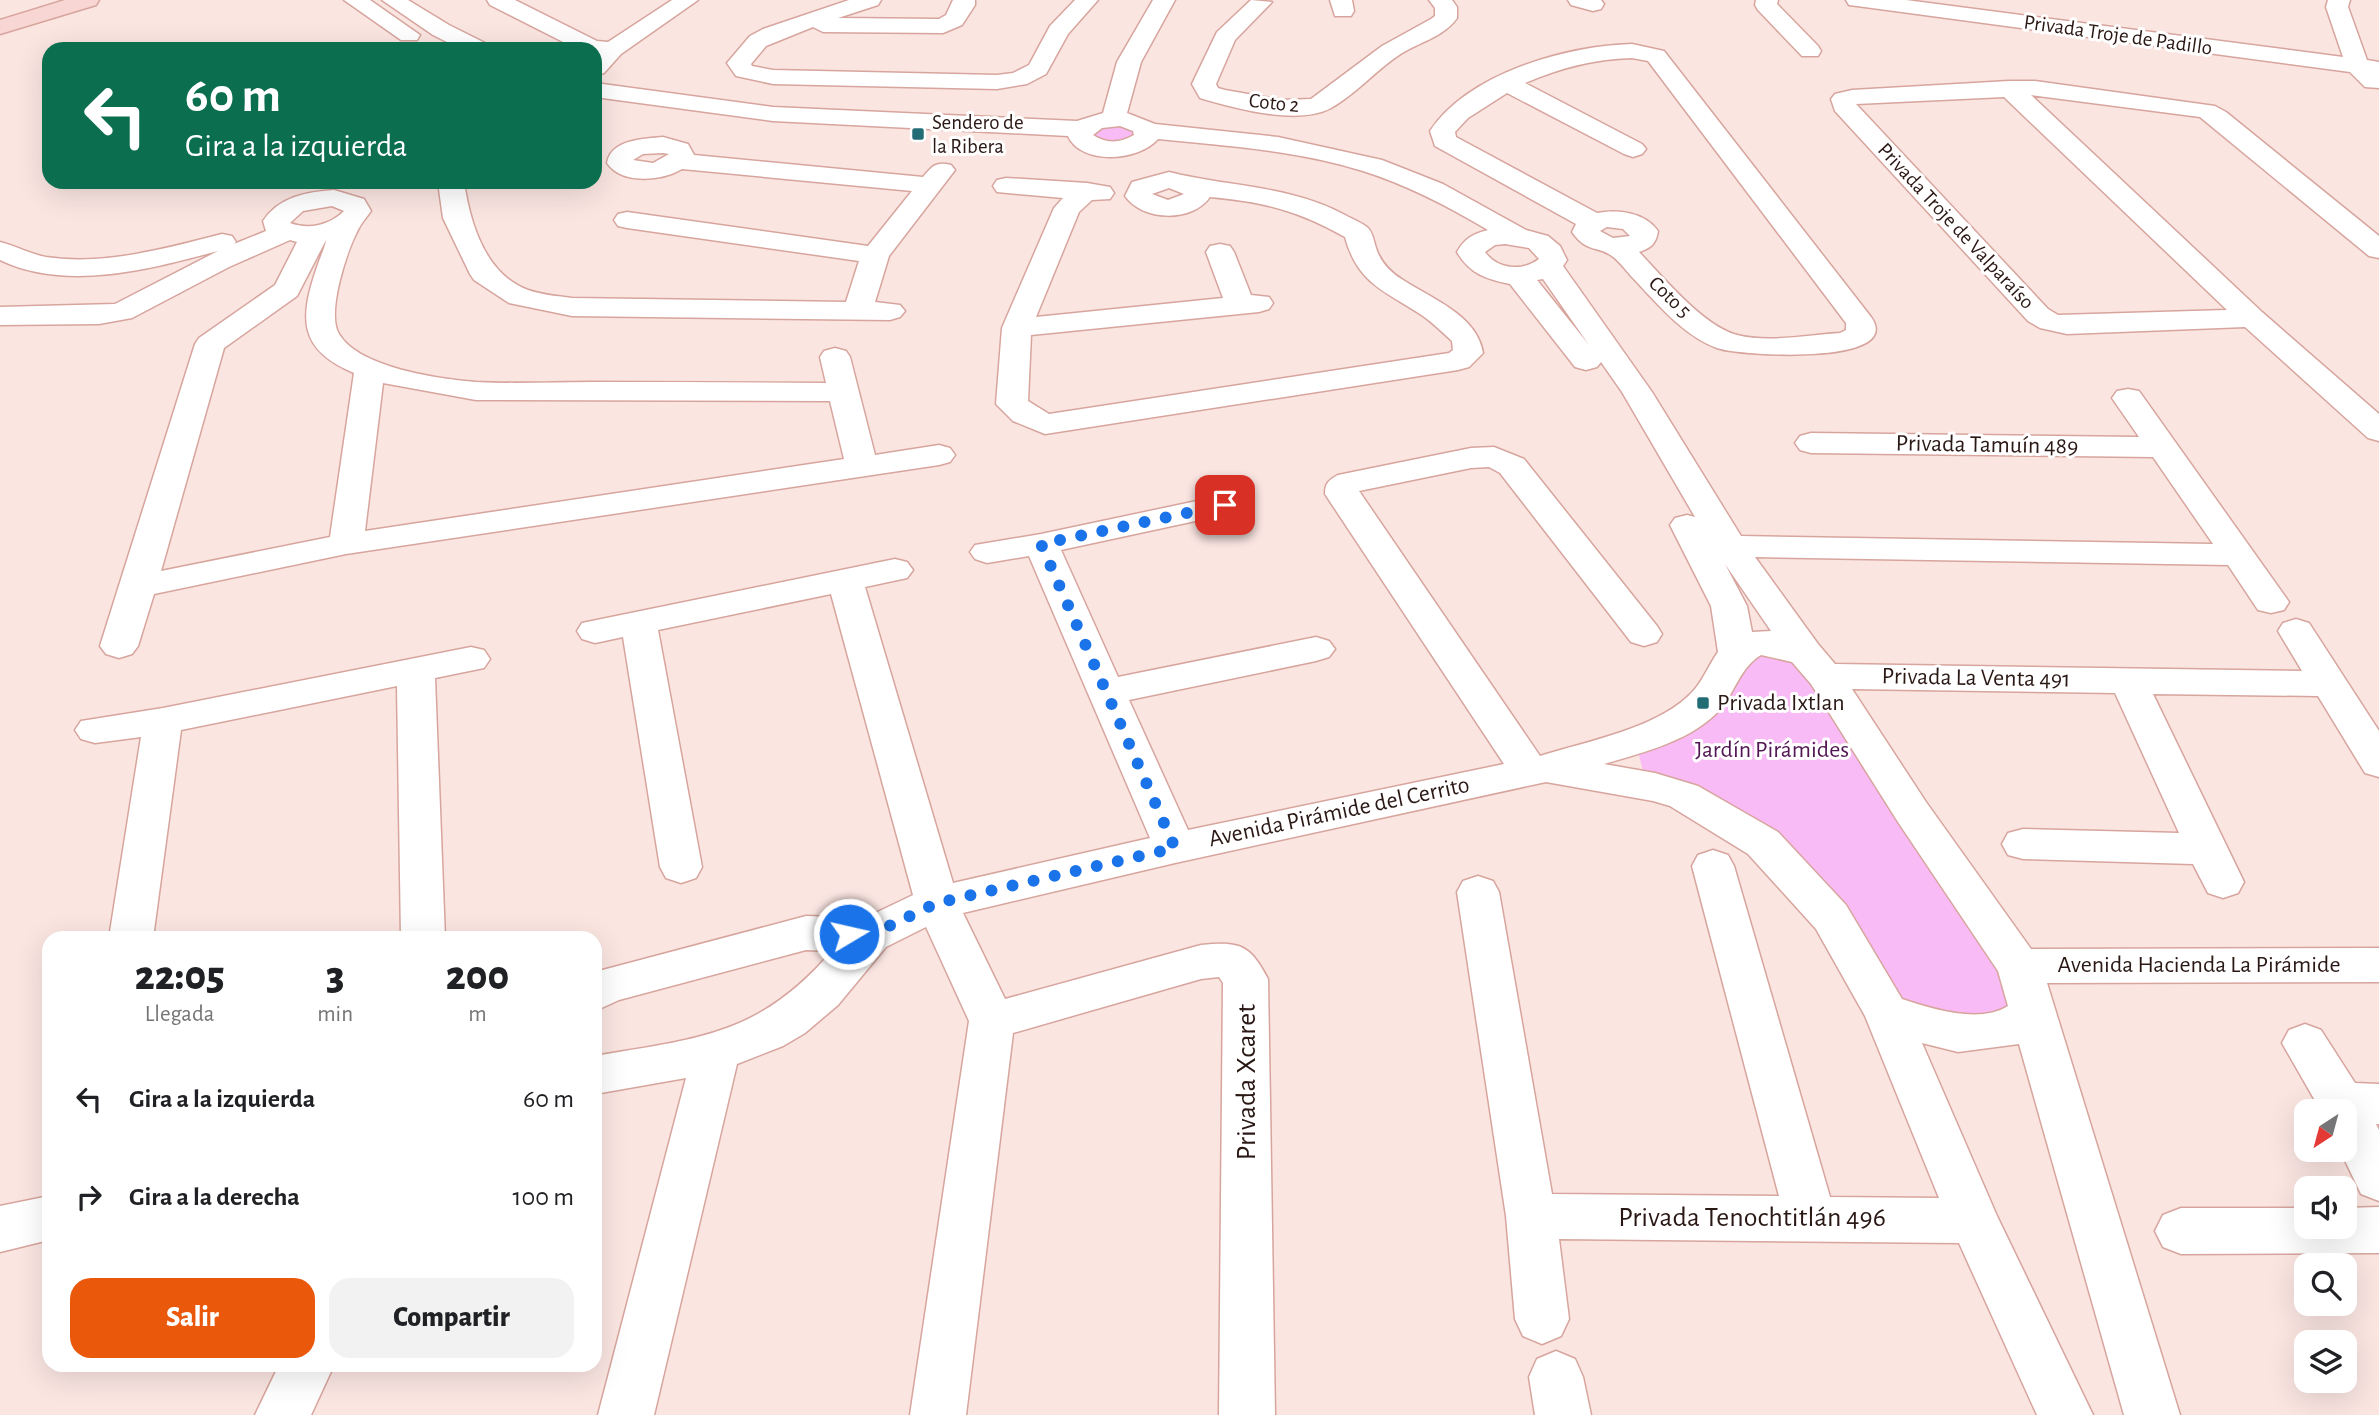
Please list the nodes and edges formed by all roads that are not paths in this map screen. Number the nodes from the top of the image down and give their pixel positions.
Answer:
1 (88, 0) edge
2 (355, 0) edge
3 (393, 0) edge
4 (498, 0) edge
5 (687, 0) edge
6 (870, 0) edge
7 (964, 0) edge
8 (1087, 0) edge
9 (1164, 0) edge
10 (1440, 0) edge
11 (1767, 0) edge
12 (1857, 0) edge
13 (2339, 0) edge
14 (1263, 1) edge
15 (793, 24) junction
16 (0, 27) edge
17 (421, 42) edge
18 (465, 42) edge
19 (576, 42) edge
20 (1810, 51) dead end
21 (602, 52) edge
22 (2368, 67) edge
23 (1506, 83) junction
24 (2009, 88) junction
25 (2379, 88) edge
26 (602, 91) edge
27 (602, 108) edge
28 (1113, 119) junction
29 (658, 120) junction
30 (1081, 133) junction
31 (1149, 140) junction
32 (602, 146) edge
33 (1191, 147) junction
34 (634, 148) junction
35 (1633, 149) dead end
36 (1188, 185) junction
37 (1006, 186) dead end
38 (451, 189) edge
39 (1147, 189) junction
40 (1087, 191) junction
41 (354, 204) junction
42 (627, 220) dead end
43 (2367, 229) edge
44 (282, 230) junction
45 (315, 233) junction
46 (1517, 236) junction
47 (1601, 236) junction
48 (1481, 240) junction
49 (0, 250) edge
50 (2379, 250) edge
51 (1220, 252) dead end
52 (875, 255) junction
53 (1541, 261) junction
54 (323, 300) junction
55 (273, 302) junction
56 (858, 310) junction
57 (890, 311) dead end
58 (0, 316) edge
59 (2252, 318) junction
60 (1017, 328) junction
61 (835, 357) dead end
62 (370, 369) junction
63 (843, 392) junction
64 (2128, 398) dead end
65 (2379, 431) edge
66 (1811, 443) dead end
67 (2163, 447) junction
68 (939, 455) dead end
69 (862, 468) junction
70 (1225, 505) dead end
71 (346, 544) junction
72 (1041, 544) junction
73 (1714, 546) junction
74 (987, 552) dead end
75 (2236, 555) junction
76 (895, 570) dead end
77 (846, 582) junction
78 (139, 586) junction
79 (2271, 602) dead end
80 (639, 624) junction
81 (595, 631) dead end
82 (2296, 631) dead end
83 (1644, 634) dead end
84 (119, 646) dead end
85 (1316, 649) dead end
86 (1737, 652) junction
87 (471, 659) dead end
88 (1815, 665) junction
89 (416, 669) junction
90 (2126, 679) junction
91 (2330, 684) junction
92 (1106, 692) junction
93 (163, 721) junction
94 (95, 730) dead end
95 (1646, 738) junction
96 (2379, 763) edge
97 (1536, 770) junction
98 (1656, 788) junction
99 (2023, 844) dead end
100 (1175, 848) junction
101 (1713, 866) dead end
102 (681, 867) dead end
103 (1478, 892) dead end
104 (937, 903) junction
105 (132, 931) edge
106 (423, 931) edge
107 (870, 935) junction
108 (2379, 965) edge
109 (2020, 966) junction
110 (602, 988) edge
111 (1886, 1012) junction
112 (2034, 1012) junction
113 (992, 1021) junction
114 (2305, 1043) dead end
115 (716, 1054) junction
116 (602, 1074) edge
117 (2360, 1103) edge
118 (2379, 1178) edge
119 (1531, 1216) junction
120 (1810, 1217) junction
121 (42, 1220) edge
122 (1974, 1221) junction
123 (0, 1229) edge
124 (2379, 1230) edge
125 (2181, 1231) dead end
126 (1542, 1319) dead end
127 (304, 1372) edge
128 (283, 1415) edge
129 (626, 1415) edge
130 (938, 1415) edge
131 (1247, 1415) edge
132 (2065, 1415) edge
133 (2152, 1415) edge

1 - 16 street
2 - 17 street
3 - 18 street
4 - 19 street
5 - 21 street
6 - 15 street
7 - 15 street
8 - 15 street
9 - 28 street
10 - 14 street, Coto 2
11 - 20 street
12 - 22 street, Privada Troje de Padillo
13 - 22 street
22 - 25 street
23 - 35 street
23 - 47 street, Coto 5
23 - 47 street, Coto 5
24 - 43 street, Privada Troje de Valparaíso
24 - 59 street
24 - 59 street, Privada Troje de Valparaíso
26 - 30 street
27 - 29 street
28 - 30 street
28 - 31 street
29 - 30 street
29 - 34 street
30 - 31 street
31 - 33 street
31 - 39 street
31 - 46 street
32 - 34 street
33 - 36 street
33 - 48 street
34 - 52 street
36 - 39 street
36 - 60 street
37 - 40 street
38 - 56 street
39 - 40 street
40 - 60 street
41 - 44 street
41 - 45 street
41 - 54 street
42 - 52 street
43 - 50 street, Privada Troje de Valparaíso
44 - 45 street
44 - 49 street
44 - 58 street
45 - 55 street
46 - 48 street
46 - 53 street
47 - 53 street
48 - 53 street
51 - 60 street
52 - 56 street
53 - 73 street
54 - 55 street
54 - 62 street
55 - 78 street
56 - 57 street
59 - 65 street
61 - 63 street
62 - 63 street
62 - 71 street
63 - 69 street
64 - 67 street
66 - 67 street, Privada Tamuín 489
67 - 75 street
68 - 69 street
69 - 71 street
70 - 72 street
71 - 78 street
72 - 74 street
72 - 92 street
73 - 75 street
73 - 86 street
73 - 88 street
75 - 79 street
76 - 77 street
77 - 80 street
77 - 104 street
78 - 84 street
80 - 81 street
80 - 102 street
82 - 91 street
83 - 97 street
85 - 92 street
86 - 88 street, Privada La Venta 491
86 - 95 street, Avenida Pirámide del Cerrito
87 - 89 street
88 - 90 street, Privada La Venta 491
88 - 109 street
89 - 93 street
89 - 106 street
90 - 91 street, Privada La Venta 491
90 - 99 street
91 - 96 street
92 - 100 street
93 - 94 street
93 - 105 street
95 - 97 street, Avenida Pirámide del Cerrito
95 - 98 street
97 - 98 street
97 - 100 street, Avenida Pirámide del Cerrito
98 - 111 street
100 - 104 street, Avenida Pirámide del Cerrito
101 - 120 street
103 - 119 street
104 - 107 street, Avenida Pirámide del Cerrito
104 - 113 street
107 - 110 street, Avenida Pirámide del Cerrito
107 - 115 street, Avenida Pirámide del Cerrito
108 - 109 street, Avenida Hacienda La Pirámide
109 - 112 street
111 - 112 street
111 - 122 street
112 - 133 street
113 - 130 street
113 - 131 street, Privada Xcaret
114 - 117 street
115 - 116 street, Avenida Pirámide del Cerrito
115 - 129 street
117 - 118 street
119 - 120 street, Privada Tenochtitlán 496
119 - 126 street
120 - 122 street, Privada Tenochtitlán 496
121 - 123 street
122 - 132 street
124 - 125 street
127 - 128 street

